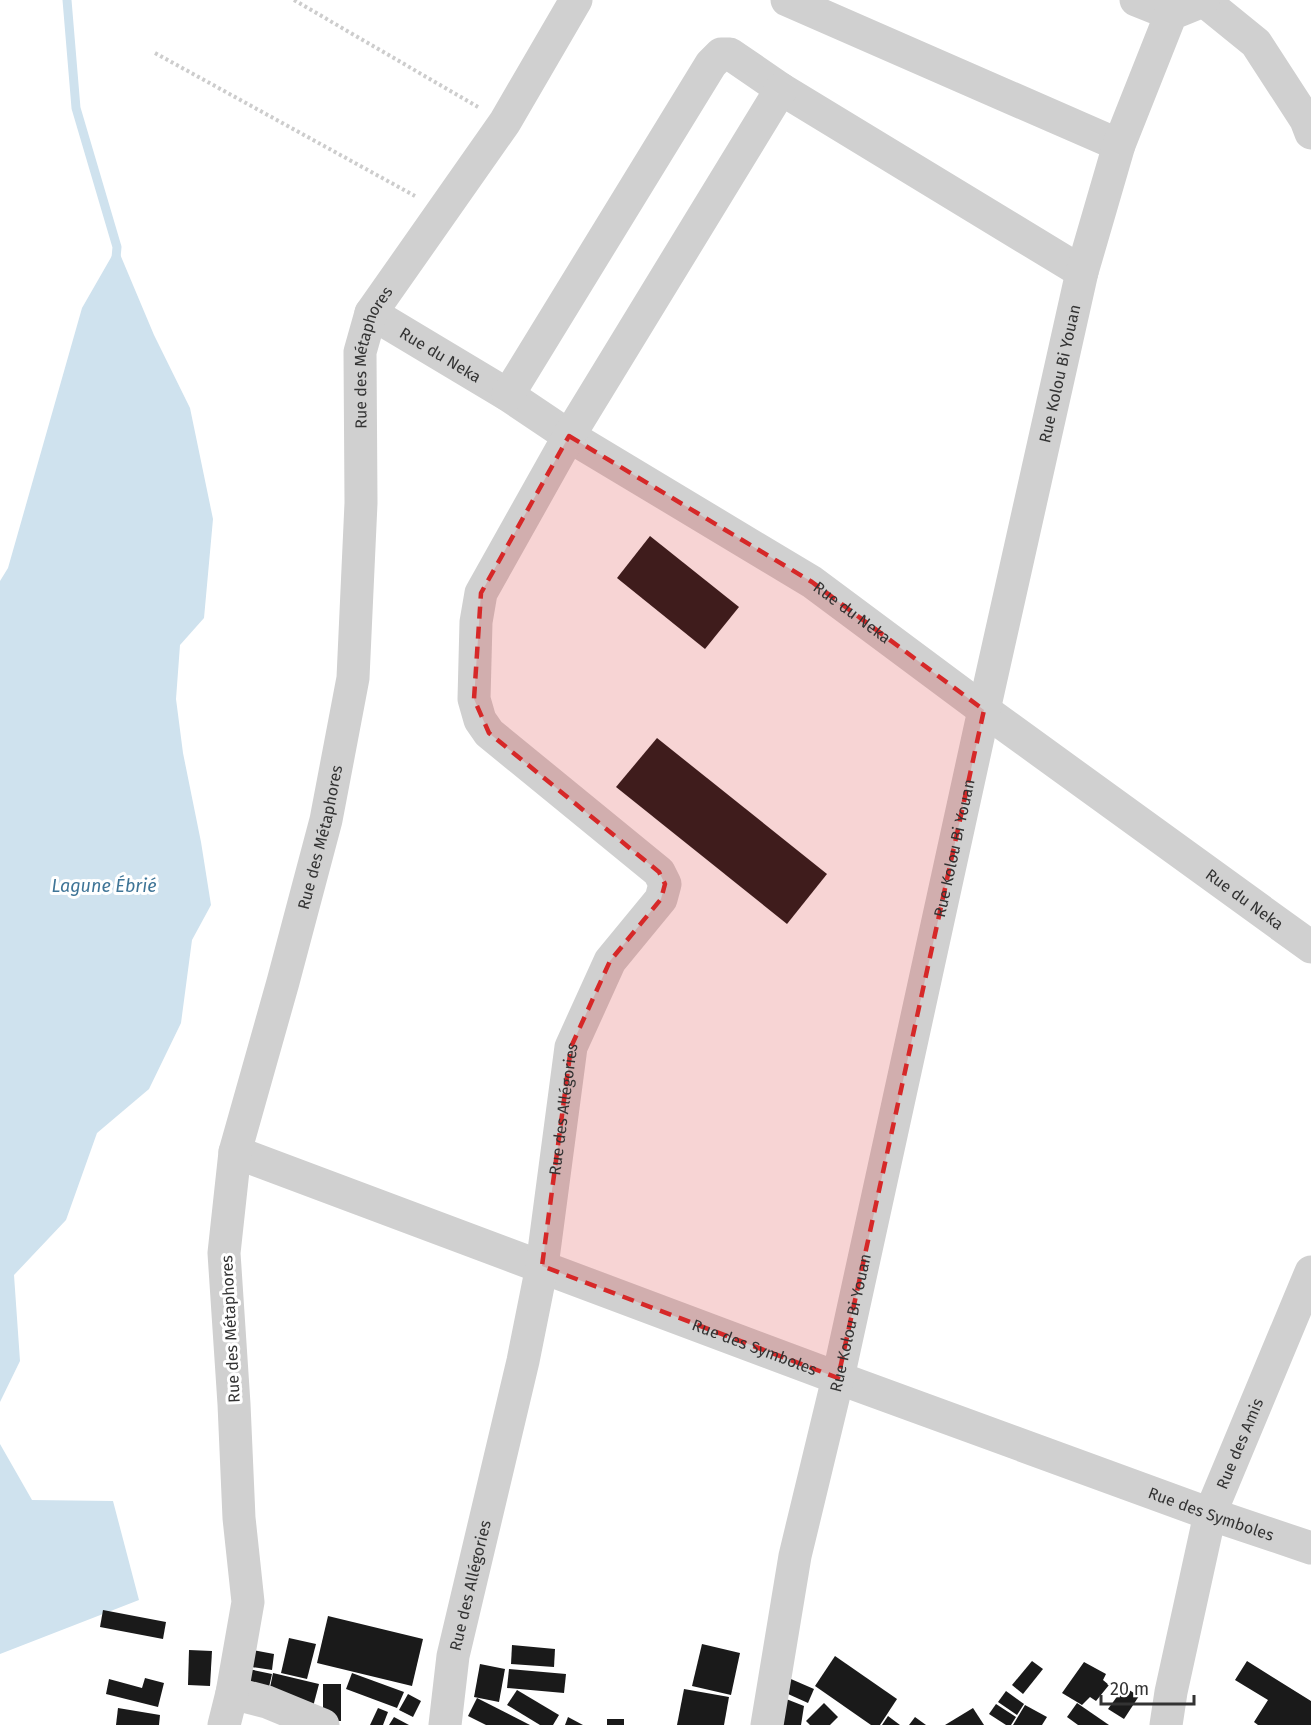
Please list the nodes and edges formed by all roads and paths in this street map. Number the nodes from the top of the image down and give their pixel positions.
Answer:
1 (294, 0) edge
2 (576, 0) edge
3 (787, 0) edge
4 (1136, 0) edge
5 (1203, 0) edge
6 (1171, 14) junction
7 (155, 53) dead end
8 (781, 89) junction
9 (505, 122) junction
10 (1311, 133) edge
11 (1119, 145) junction
12 (442, 211) junction
13 (1082, 272) junction
14 (371, 313) junction
15 (508, 395) junction
16 (568, 436) junction
17 (984, 710) junction
18 (1311, 947) edge
19 (236, 1152) junction
20 (542, 1266) junction
21 (1311, 1272) edge
22 (838, 1378) junction
23 (1210, 1514) junction
24 (1311, 1548) edge
25 (232, 1693) junction
26 (224, 1725) edge
27 (322, 1725) edge
28 (445, 1725) edge
29 (767, 1725) edge
30 (1166, 1725) edge

1 - 9 path
2 - 9 street, Rue des Métaphores
3 - 11 street
4 - 6 street
5 - 6 street
5 - 10 street
6 - 11 street, Rue Kolou Bi Youan
7 - 12 path
8 - 13 street
8 - 15 street
8 - 16 street, Rue des Allégories
9 - 12 street, Rue des Métaphores
11 - 13 street, Rue Kolou Bi Youan
12 - 14 street, Rue des Métaphores
13 - 17 street, Rue Kolou Bi Youan
14 - 15 street, Rue du Neka
14 - 19 street, Rue des Métaphores
15 - 16 street, Rue du Neka
16 - 17 street, Rue du Neka
16 - 20 street, Rue des Allégories
17 - 18 street, Rue du Neka
17 - 22 street, Rue Kolou Bi Youan
19 - 20 street, Rue des Symboles
19 - 25 street, Rue des Métaphores
20 - 22 street, Rue des Symboles
20 - 28 street, Rue des Allégories
21 - 23 street, Rue des Amis
22 - 23 street, Rue des Symboles
22 - 29 street, Rue Kolou Bi Youan
23 - 24 street, Rue des Symboles
23 - 30 street, Rue des Amis
25 - 26 street, Rue des Métaphores
25 - 27 street

